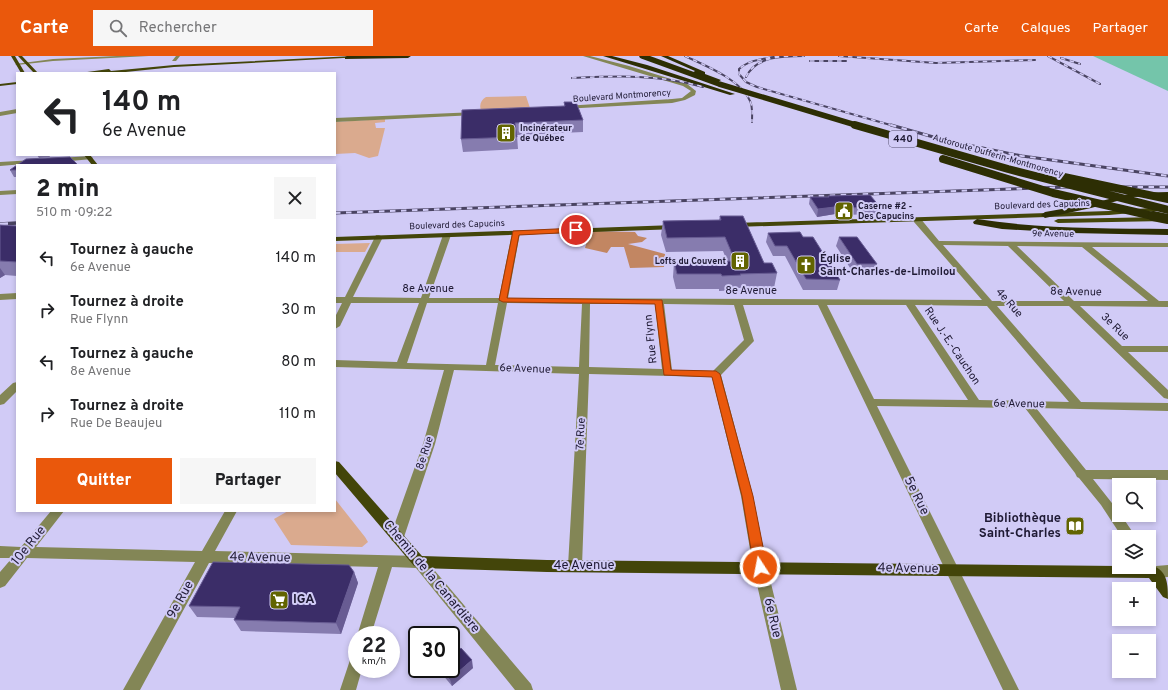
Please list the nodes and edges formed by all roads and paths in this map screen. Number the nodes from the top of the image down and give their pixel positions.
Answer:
1 (13, 56) edge
2 (147, 56) edge
3 (178, 56) edge
4 (379, 56) edge
5 (408, 56) edge
6 (585, 56) edge
7 (606, 56) edge
8 (631, 56) edge
9 (642, 56) edge
10 (648, 56) edge
11 (664, 56) edge
12 (22, 57) edge
13 (346, 57) edge
14 (174, 60) dead end
15 (27, 63) junction
16 (17, 64) junction
17 (22, 72) edge
18 (35, 72) edge
19 (92, 72) edge
20 (112, 72) edge
21 (718, 80) junction
22 (16, 81) edge
23 (0, 83) edge
24 (732, 94) junction
25 (558, 108) edge
26 (16, 111) edge
27 (478, 112) edge
28 (0, 114) edge
29 (336, 120) edge
30 (871, 136) junction
31 (919, 141) junction
32 (921, 153) dead end
33 (89, 157) edge
34 (936, 157) dead end
35 (53, 160) edge
36 (38, 161) edge
37 (0, 164) edge
38 (16, 192) edge
39 (0, 193) edge
40 (1168, 194) edge
41 (1168, 200) edge
42 (1168, 209) edge
43 (1045, 215) junction
44 (1168, 219) edge
45 (916, 220) junction
46 (977, 222) junction
47 (724, 226) edge
48 (684, 227) edge
49 (1164, 232) edge
50 (516, 233) junction
51 (447, 235) junction
52 (379, 238) junction
53 (336, 239) edge
54 (938, 243) junction
55 (1009, 243) junction
56 (1084, 244) junction
57 (1159, 245) junction
58 (1168, 245) edge
59 (1168, 252) edge
60 (16, 296) edge
61 (0, 297) edge
62 (336, 300) edge
63 (348, 300) junction
64 (425, 300) junction
65 (503, 300) junction
66 (586, 301) junction
67 (659, 302) junction
68 (738, 302) junction
69 (821, 302) junction
70 (908, 302) junction
71 (990, 302) junction
72 (1073, 303) junction
73 (1158, 304) junction
74 (1168, 304) edge
75 (336, 324) edge
76 (1120, 349) junction
77 (1168, 349) edge
78 (336, 364) edge
79 (401, 366) junction
80 (450, 367) junction
81 (490, 368) junction
82 (584, 371) junction
83 (667, 373) junction
84 (716, 374) junction
85 (16, 386) edge
86 (1168, 396) edge
87 (0, 401) edge
88 (869, 402) junction
89 (976, 404) junction
90 (1028, 404) junction
91 (1078, 405) junction
92 (1168, 407) edge
93 (336, 466) edge
94 (1081, 474) junction
95 (1168, 476) edge
96 (57, 512) edge
97 (230, 512) edge
98 (1124, 530) edge
99 (397, 537) junction
100 (0, 552) edge
101 (24, 552) junction
102 (205, 557) junction
103 (387, 561) junction
104 (419, 562) junction
105 (575, 566) junction
106 (760, 567) junction
107 (1112, 569) edge
108 (951, 570) junction
109 (1156, 570) edge
110 (1168, 571) edge
111 (1155, 574) edge
112 (0, 582) edge
113 (1168, 593) edge
114 (367, 626) edge
115 (351, 678) edge
116 (131, 690) edge
117 (348, 690) edge
118 (525, 690) edge
119 (789, 690) edge
120 (1011, 690) edge

1 - 16 main road
2 - 15 street
3 - 14 street
4 - 13 main road
5 - 13 highway
6 - 25 street, Boulevard Montmorency
7 - 24 highway
8 - 24 highway
9 - 42 highway, Autoroute Dufferin-Montmorency / 440, bridge
10 - 21 highway, Autoroute Dufferin-Montmorency / 440, bridge
11 - 21 highway
12 - 15 main road
13 - 19 main road
13 - 20 main road
15 - 16 street
15 - 18 main road
16 - 17 main road
21 - 31 highway, Autoroute Dufferin-Montmorency / 440, bridge
22 - 23 main road
24 - 30 highway
26 - 28 street
27 - 29 street
30 - 32 highway
30 - 42 highway, bridge
31 - 41 highway, bridge
31 - 42 highway, Autoroute Dufferin-Montmorency / 440, bridge
33 - 35 street
34 - 44 highway, bridge
36 - 37 street
38 - 39 street
40 - 43 highway
42 - 43 main road, Boulevard des Capucins
43 - 45 main road, Boulevard des Capucins
44 - 46 main road, Boulevard des Capucins
45 - 46 main road, Boulevard des Capucins
45 - 47 main road, Boulevard des Capucins
45 - 54 street, 4e Rue
46 - 49 highway
48 - 50 main road, Boulevard des Capucins
50 - 51 main road, Boulevard des Capucins
50 - 65 street
51 - 52 main road, Boulevard des Capucins
51 - 64 street
52 - 53 main road, Boulevard des Capucins
52 - 63 street
54 - 55 street, 9e Avenue
54 - 71 street, 4e Rue
55 - 56 street, 9e Avenue
55 - 72 street, 3e Rue
56 - 57 street, 9e Avenue
56 - 73 street
57 - 58 street, 9e Avenue
57 - 59 street
60 - 61 street
62 - 63 street, 8e Avenue
63 - 64 street, 8e Avenue
63 - 75 street
64 - 65 street, 8e Avenue
64 - 79 street
65 - 66 street, 8e Avenue
65 - 81 street
66 - 67 street, 8e Avenue
66 - 82 street, 7e Rue
67 - 68 street, 8e Avenue
67 - 83 street, Rue Flynn
68 - 69 street, 8e Avenue
68 - 84 street
69 - 70 street, 8e Avenue
69 - 88 street, 5e Rue
70 - 71 street, 8e Avenue
70 - 89 street, Rue J.-E.-Cauchon
71 - 72 street, 8e Avenue
71 - 91 street, 4e Rue
72 - 73 street, 8e Avenue
72 - 76 street, 3e Rue
73 - 74 street, 8e Avenue
76 - 77 street
76 - 86 street, 3e Rue
78 - 79 street, 6e Avenue
79 - 80 street, 6e Avenue
80 - 81 street, 6e Avenue
80 - 99 street, 8e Rue
81 - 82 street, 6e Avenue
82 - 83 street, 6e Avenue
82 - 105 street, 7e Rue
83 - 84 street, 6e Avenue
84 - 106 street, 6e Rue
85 - 87 street
88 - 89 street, 6e Avenue
88 - 108 street, 5e Rue
89 - 90 street, 6e Avenue
90 - 91 street, 6e Avenue
90 - 94 street
91 - 92 street, 6e Avenue
93 - 99 main road, Chemin de la Canardière
94 - 95 street
94 - 98 street
96 - 101 street, 10e Rue
97 - 102 street, 9e Rue
99 - 104 main road, Chemin de la Canardière
100 - 101 street, 4e Avenue
101 - 102 street, 4e Avenue
101 - 112 street, 10e Rue
102 - 103 street, 4e Avenue
102 - 116 street, 9e Rue
103 - 104 street, 4e Avenue
103 - 114 street
104 - 105 main road, 4e Avenue
104 - 118 street, Chemin de la Canardière
105 - 106 main road, 4e Avenue
106 - 108 main road, 4e Avenue
106 - 119 street, 6e Rue
107 - 108 main road, 4e Avenue
108 - 120 street, 5e Rue
109 - 110 street, 4e Avenue
111 - 113 main road
115 - 117 street

